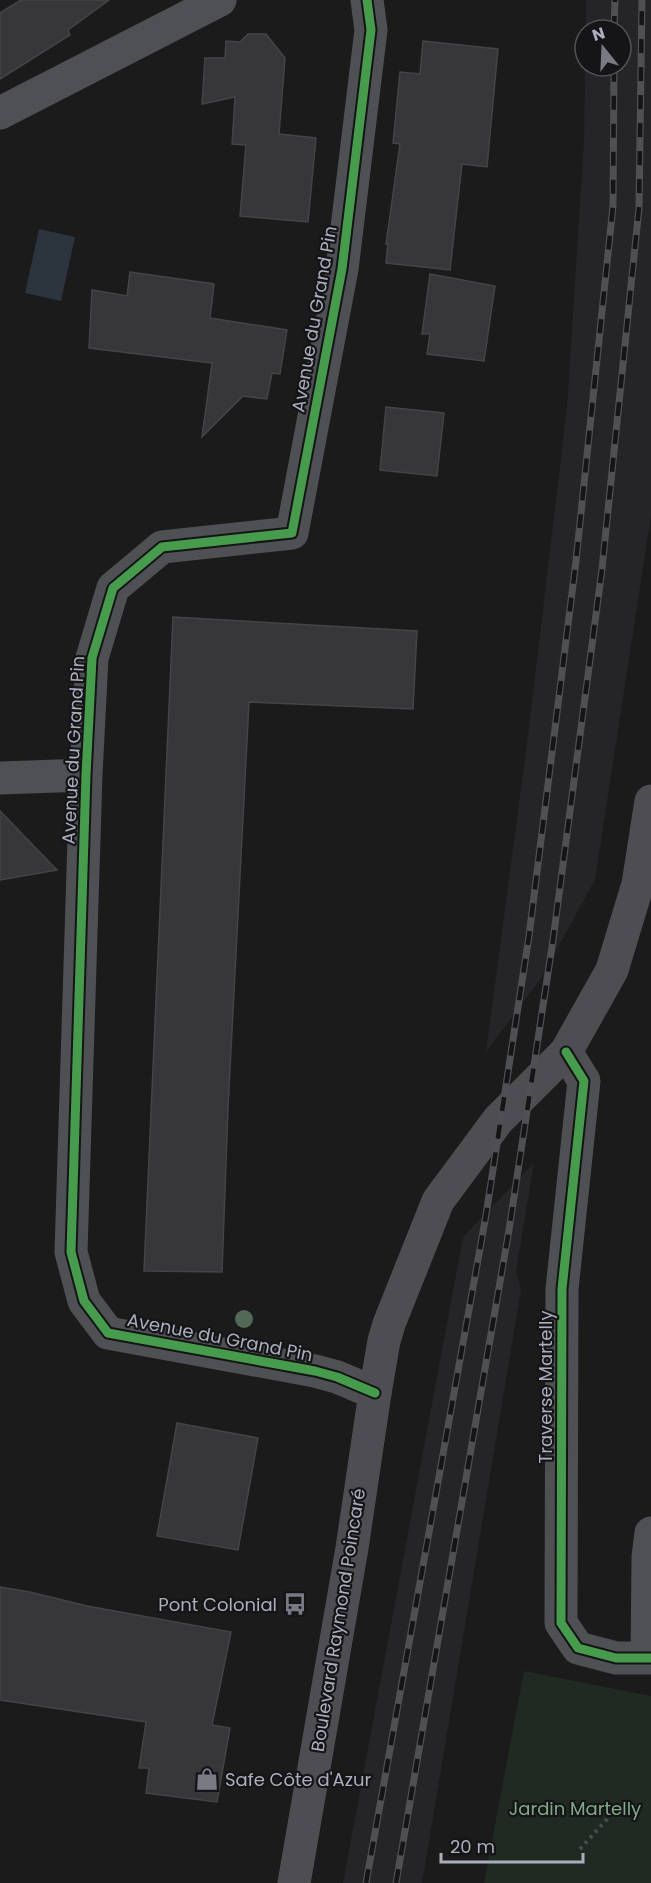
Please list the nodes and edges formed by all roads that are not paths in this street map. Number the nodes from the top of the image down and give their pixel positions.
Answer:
1 (220, 0) edge
2 (367, 0) edge
3 (0, 114) edge
4 (86, 776) junction
5 (0, 778) edge
6 (651, 801) edge
7 (566, 1052) junction
8 (375, 1393) junction
9 (651, 1533) edge
10 (649, 1658) edge
11 (294, 1883) edge

1 - 3 street
2 - 4 street, Avenue du Grand Pin
4 - 5 street
4 - 8 street, Avenue du Grand Pin
6 - 7 main road, Boulevard Raymond Poincaré
7 - 8 main road, Boulevard Raymond Poincaré
7 - 10 street, Traverse Martelly
8 - 11 main road, Boulevard Raymond Poincaré
9 - 10 street, Traverse Martelly

